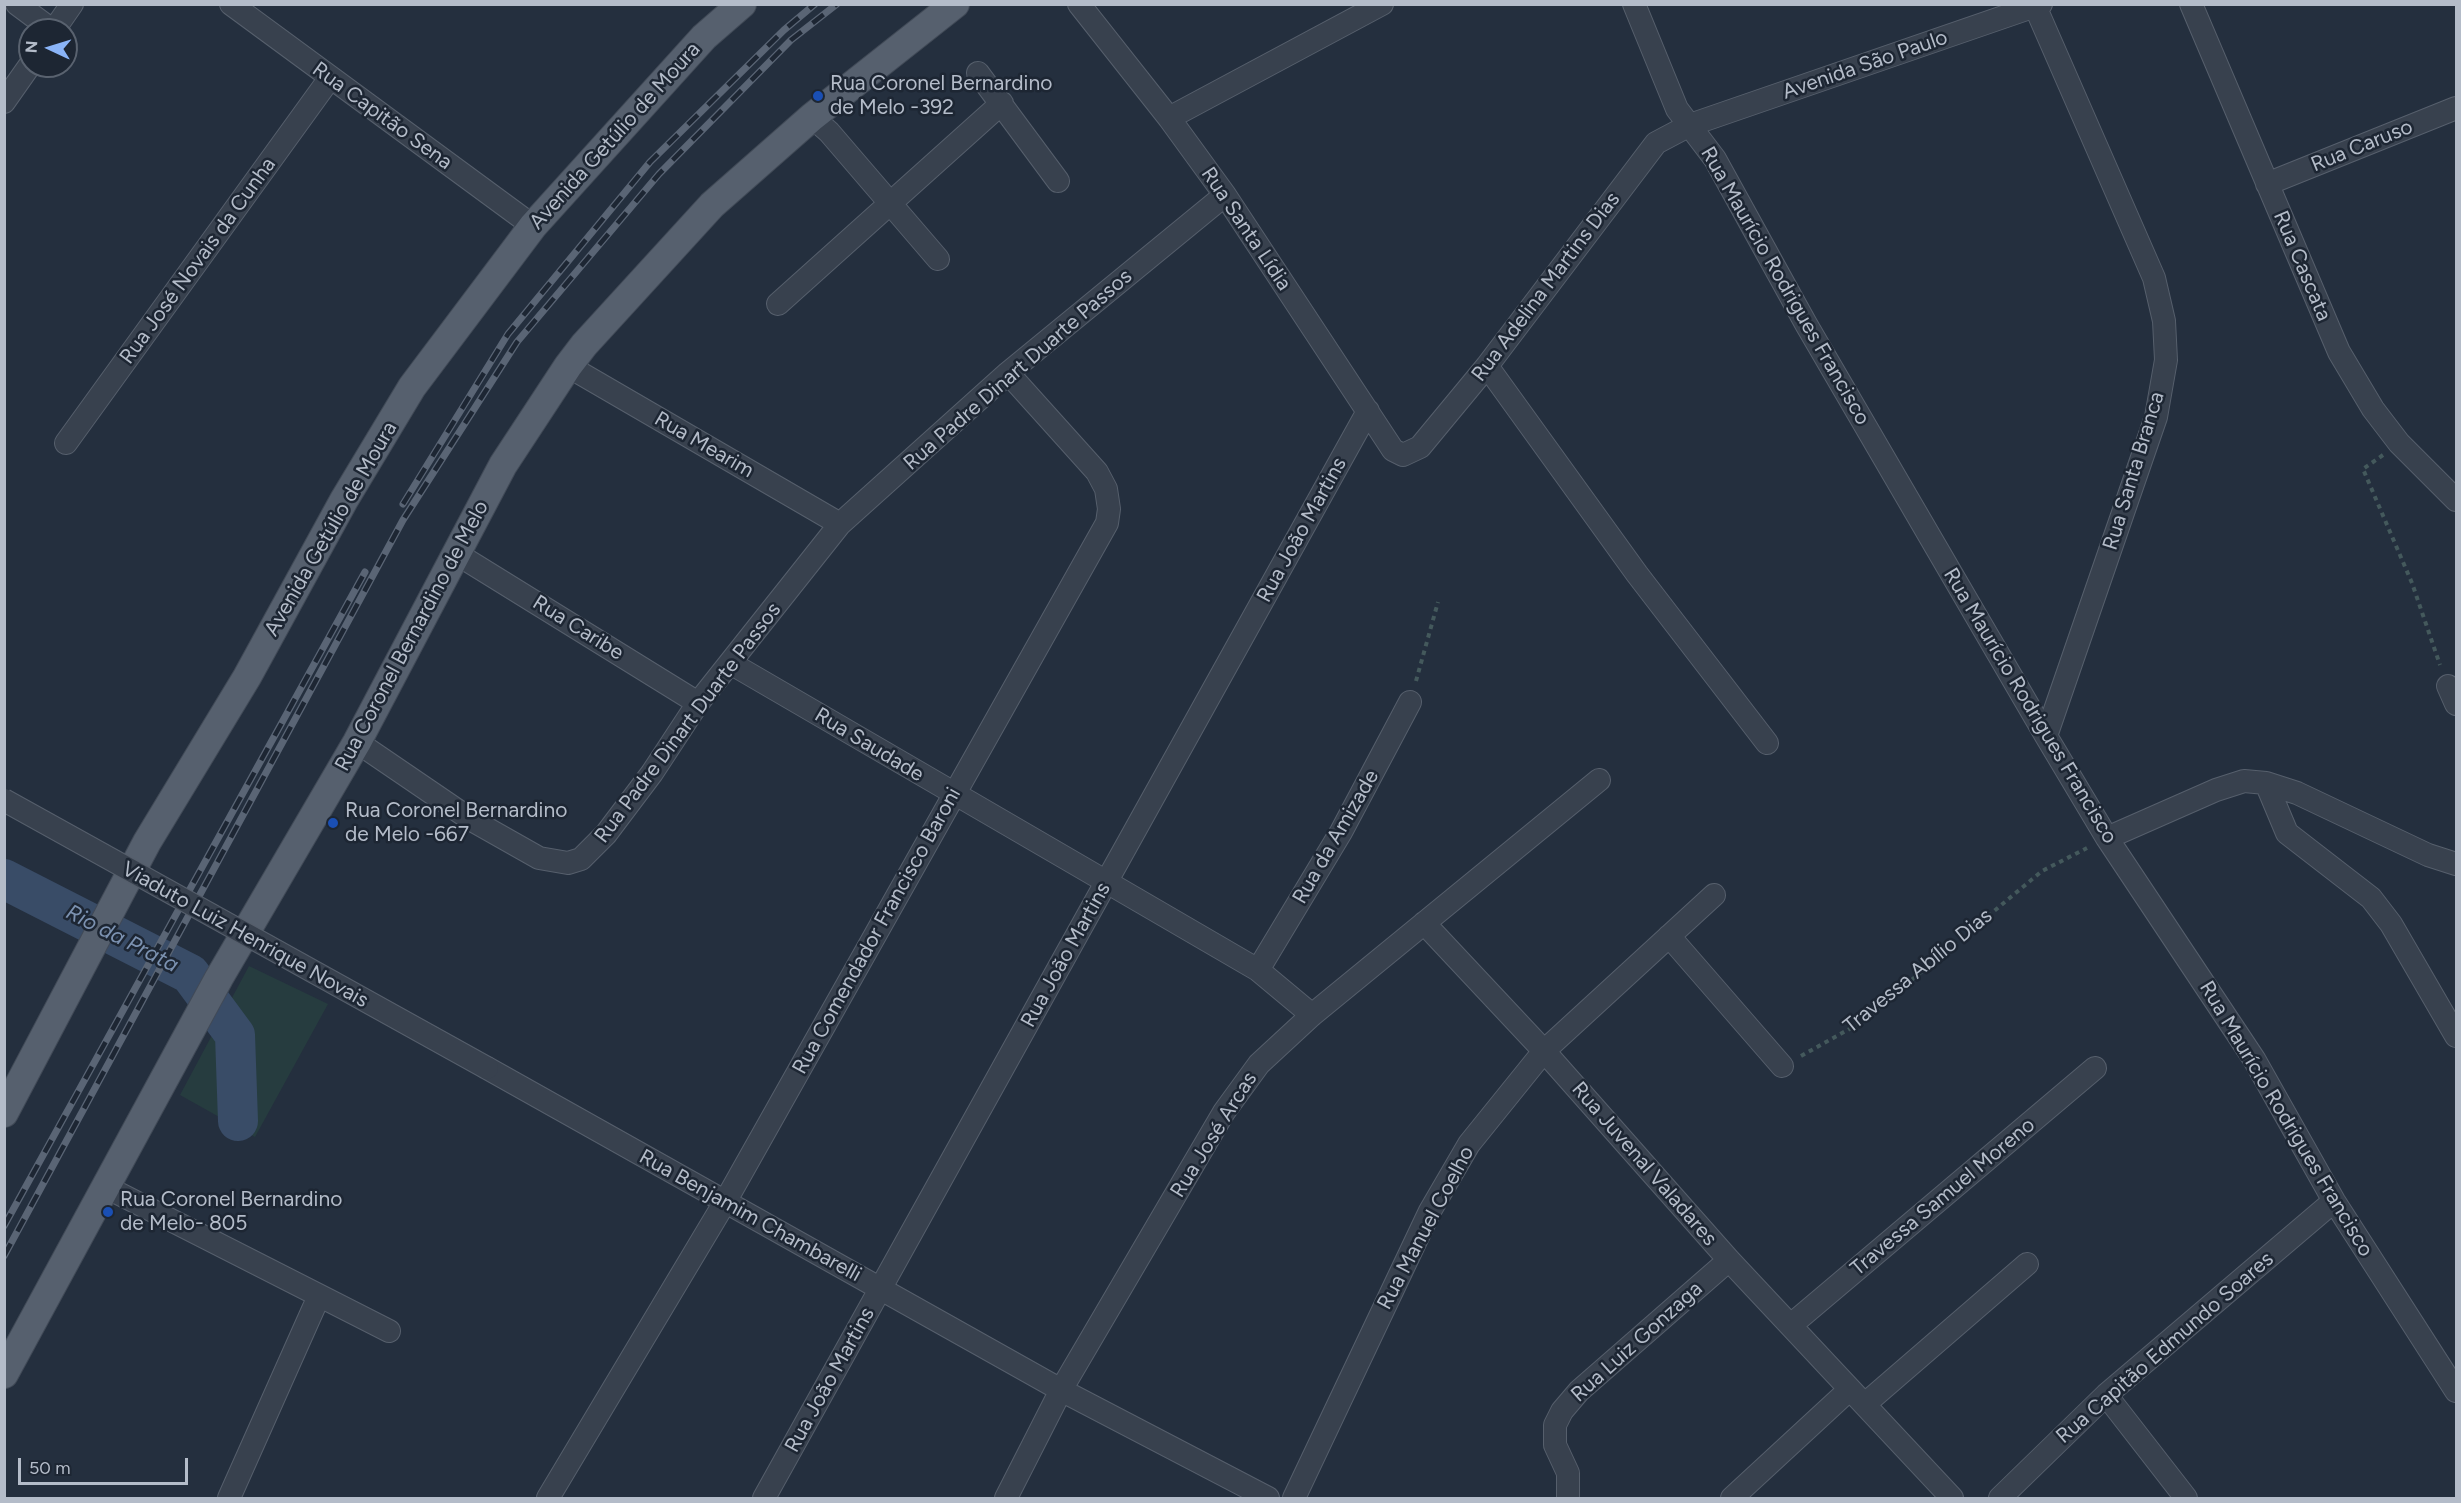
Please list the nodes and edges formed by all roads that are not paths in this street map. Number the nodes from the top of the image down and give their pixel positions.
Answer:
1 (17, 4) edge
2 (72, 4) edge
3 (231, 4) edge
4 (742, 4) edge
5 (955, 4) edge
6 (1079, 4) edge
7 (1382, 4) edge
8 (1634, 4) edge
9 (2191, 4) edge
10 (2038, 5) edge
11 (36, 18) edge
12 (62, 18) edge
13 (978, 73) dead end
14 (21, 78) edge
15 (330, 78) junction
16 (4, 102) edge
17 (1002, 104) junction
18 (2457, 108) edge
19 (812, 117) junction
20 (1169, 118) junction
21 (1690, 125) junction
22 (1058, 181) dead end
23 (2267, 184) junction
24 (1225, 195) junction
25 (889, 204) junction
26 (533, 226) junction
27 (938, 259) dead end
28 (778, 304) dead end
29 (568, 366) junction
30 (1487, 366) junction
31 (1008, 373) junction
32 (1368, 411) junction
33 (66, 443) dead end
34 (1407, 454) joint
35 (2457, 500) edge
36 (840, 524) junction
37 (457, 554) junction
38 (732, 664) junction
39 (1410, 702) road end
40 (698, 703) junction
41 (2046, 736) junction
42 (357, 742) junction
43 (1767, 743) dead end
44 (1599, 780) dead end
45 (2266, 783) junction
46 (953, 795) junction
47 (4, 800) edge
48 (2107, 838) junction
49 (2457, 864) edge
50 (1107, 881) junction
51 (1714, 895) dead end
52 (1424, 923) junction
53 (1669, 936) junction
54 (1258, 970) junction
55 (1312, 1015) junction
56 (2457, 1036) edge
57 (1544, 1050) junction
58 (1782, 1066) road end
59 (487, 1068) joint
60 (2095, 1068) dead end
61 (4, 1113) edge
62 (106, 1187) junction
63 (2334, 1201) junction
64 (725, 1202) junction
65 (1729, 1260) junction
66 (2027, 1264) dead end
67 (880, 1290) junction
68 (319, 1296) junction
69 (1791, 1325) junction
70 (389, 1331) dead end
71 (4, 1374) edge
72 (1060, 1390) junction
73 (2457, 1391) edge
74 (2106, 1395) junction
75 (1857, 1397) junction
76 (230, 1498) edge
77 (548, 1498) edge
78 (764, 1498) edge
79 (1006, 1498) edge
80 (1268, 1498) edge
81 (1294, 1498) edge
82 (1569, 1498) edge
83 (1732, 1498) edge
84 (1952, 1498) edge
85 (2000, 1498) edge
86 (2186, 1498) edge

1 - 11 street
2 - 12 street
3 - 15 street, Rua Capitão Sena
4 - 26 main road, Avenida Getúlio de Moura
5 - 19 main road, Rua Coronel Bernardino de Melo
6 - 20 street, Rua Santa Lídia
7 - 20 street
8 - 21 street, Rua Maurício Rodrigues Francisco
9 - 23 street, Rua Cascata
10 - 21 street, Avenida São Paulo
10 - 41 street, Rua Santa Branca
13 - 17 street
14 - 16 street
15 - 26 street, Rua Capitão Sena
15 - 33 street, Rua José Novais da Cunha
17 - 22 street
17 - 25 street
18 - 23 street, Rua Caruso
19 - 25 street
19 - 29 main road, Rua Coronel Bernardino de Melo
20 - 24 street, Rua Santa Lídia
21 - 30 street, Rua Adelina Martins Dias
21 - 41 street, Rua Maurício Rodrigues Francisco
23 - 35 street, Rua Cascata
24 - 31 street, Rua Padre Dinart Duarte Passos
24 - 32 street, Rua Santa Lídia
25 - 27 street
25 - 28 street
26 - 61 main road, Avenida Getúlio de Moura
29 - 36 street, Rua Mearim
29 - 37 main road, Rua Coronel Bernardino de Melo
30 - 34 street, Rua Adelina Martins Dias
30 - 43 street
31 - 36 street, Rua Padre Dinart Duarte Passos
31 - 46 street, Rua Comendador Francisco Baroni
32 - 34 street, Rua Santa Lídia
32 - 50 street, Rua João Martins
36 - 38 street, Rua Padre Dinart Duarte Passos
37 - 40 street, Rua Caribe
37 - 42 main road, Rua Coronel Bernardino de Melo
38 - 40 street, Rua Padre Dinart Duarte Passos
38 - 46 street, Rua Saudade
39 - 54 street, Rua da Amizade
40 - 42 street, Rua Padre Dinart Duarte Passos
41 - 48 street, Rua Maurício Rodrigues Francisco
42 - 62 main road, Rua Coronel Bernardino de Melo
44 - 52 street, Rua José Arcas
45 - 48 street
45 - 49 street
45 - 56 street
46 - 50 street, Rua Saudade
46 - 64 street, Rua Comendador Francisco Baroni
47 - 59 street, Viaduto Luiz Henrique Novais, bridge
48 - 63 street, Rua Maurício Rodrigues Francisco
50 - 54 street, Rua Saudade
50 - 67 street, Rua João Martins
51 - 53 street, Rua Manuel Coelho
52 - 55 street, Rua José Arcas
52 - 57 street, Rua Juvenal Valadares
53 - 57 street, Rua Manuel Coelho
53 - 58 street
54 - 55 street, Rua Saudade
55 - 72 street, Rua José Arcas
57 - 65 street, Rua Juvenal Valadares
57 - 81 street, Rua Manuel Coelho
59 - 64 street, Rua Benjamim Chambarelli
60 - 69 street, Travessa Samuel Moreno
62 - 68 street
62 - 71 main road, Rua Coronel Bernardino de Melo
63 - 73 street, Rua Maurício Rodrigues Francisco
63 - 74 street, Rua Capitão Edmundo Soares
64 - 67 street, Rua Benjamim Chambarelli
64 - 77 street, Rua Comendador Francisco Baroni
65 - 69 street, Rua Juvenal Valadares
65 - 82 street, Rua Luiz Gonzaga
66 - 75 street
67 - 72 street, Rua Benjamim Chambarelli
67 - 78 street, Rua João Martins
68 - 70 street
68 - 76 street
69 - 75 street, Rua Juvenal Valadares
72 - 79 street, Rua José Arcas
72 - 80 street, Rua Benjamim Chambarelli
74 - 85 street, Rua Capitão Edmundo Soares
74 - 86 street
75 - 83 street
75 - 84 street, Rua Juvenal Valadares

